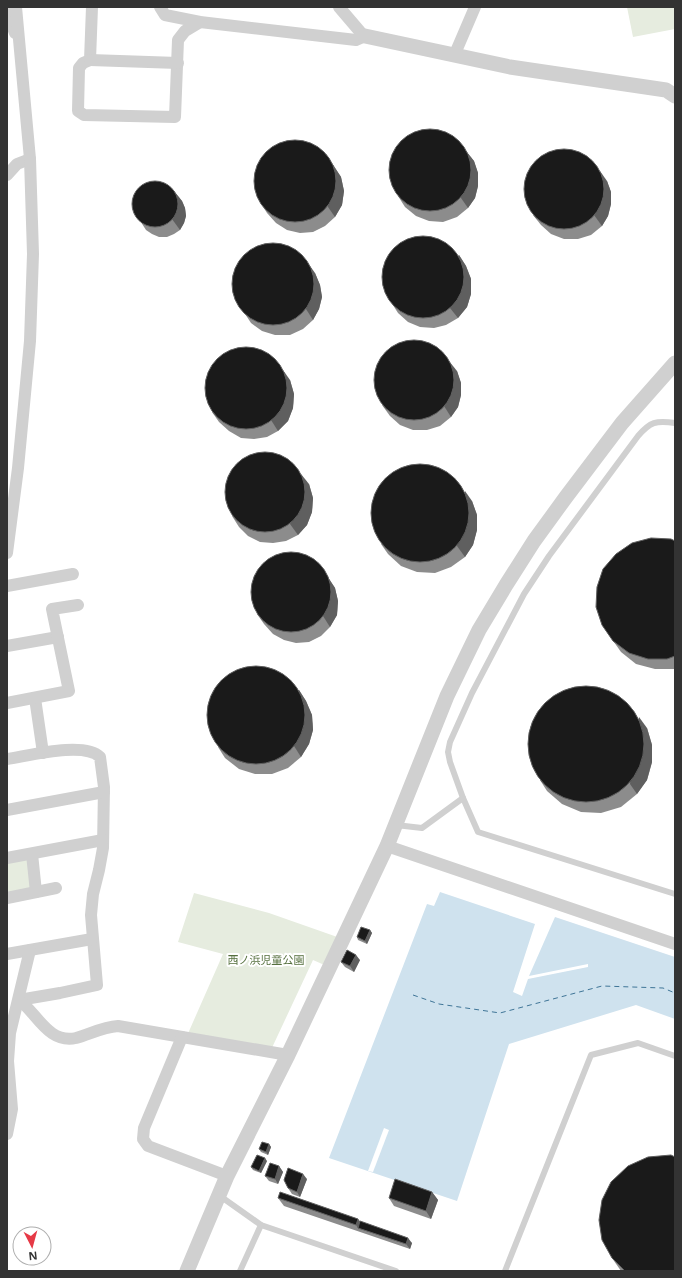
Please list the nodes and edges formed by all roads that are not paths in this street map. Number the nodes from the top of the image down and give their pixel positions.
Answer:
1 (16, 7) edge
2 (92, 7) edge
3 (160, 7) edge
4 (339, 7) edge
5 (475, 7) edge
6 (7, 13) edge
7 (200, 22) junction
8 (366, 36) junction
9 (20, 43) junction
10 (454, 56) junction
11 (90, 60) junction
12 (178, 63) junction
13 (675, 96) edge
14 (30, 159) junction
15 (7, 176) edge
16 (675, 363) edge
17 (675, 423) edge
18 (7, 553) edge
19 (73, 574) dead end
20 (7, 586) edge
21 (78, 605) dead end
22 (58, 637) junction
23 (7, 646) edge
24 (35, 698) junction
25 (7, 704) edge
26 (43, 753) junction
27 (7, 759) edge
28 (104, 792) junction
29 (463, 798) junction
30 (7, 810) edge
31 (396, 825) junction
32 (103, 840) junction
33 (387, 846) junction
34 (32, 854) junction
35 (7, 858) edge
36 (56, 888) dead end
37 (36, 892) junction
38 (675, 894) edge
39 (7, 898) edge
40 (92, 939) junction
41 (675, 944) edge
42 (30, 950) junction
43 (7, 954) edge
44 (19, 1000) junction
45 (182, 1038) junction
46 (288, 1055) junction
47 (675, 1056) edge
48 (7, 1134) edge
49 (227, 1176) junction
50 (220, 1196) junction
51 (261, 1225) junction
52 (187, 1271) edge
53 (240, 1271) edge
54 (396, 1271) edge
55 (505, 1271) edge

1 - 9 street
2 - 11 street
3 - 7 street
4 - 8 street
5 - 10 street
6 - 9 street
7 - 8 street
7 - 12 street
8 - 10 street
9 - 14 street
10 - 13 street
11 - 12 street
11 - 12 street
14 - 15 street
14 - 18 street
16 - 31 street
17 - 29 lane
19 - 20 street
21 - 22 street
22 - 23 street
22 - 24 street
24 - 25 street
24 - 26 street
26 - 27 street
26 - 28 street
28 - 30 street
28 - 32 street
29 - 31 lane
29 - 38 lane
31 - 33 street
32 - 34 street
32 - 40 street
33 - 41 street
33 - 46 street
34 - 35 street
34 - 37 street
36 - 37 street
37 - 39 street
40 - 42 street
40 - 44 street
42 - 43 street
42 - 44 street
44 - 45 street
44 - 48 street
45 - 46 street
45 - 49 street
46 - 49 street
47 - 55 lane
49 - 50 street
50 - 51 lane
50 - 52 street
51 - 53 lane
51 - 54 lane

